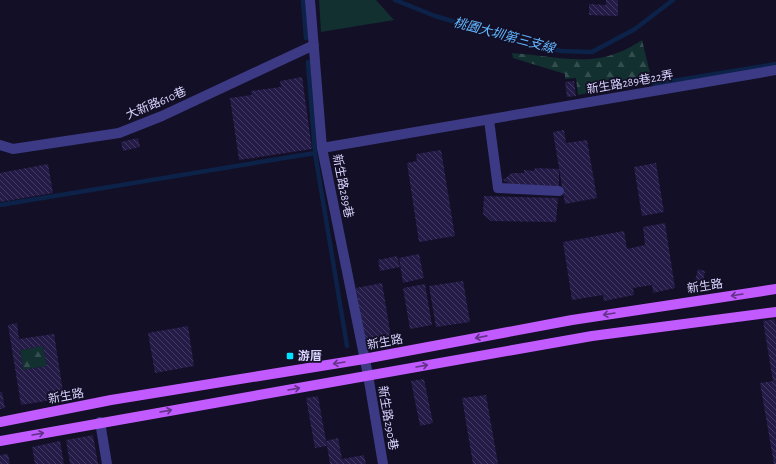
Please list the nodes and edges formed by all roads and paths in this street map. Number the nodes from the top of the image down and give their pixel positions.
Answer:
1 (310, 0) edge
2 (314, 45) junction
3 (776, 70) edge
4 (489, 120) junction
5 (0, 145) edge
6 (322, 148) junction
7 (558, 191) dead end
8 (776, 289) edge
9 (776, 312) edge
10 (364, 359) junction
11 (368, 375) junction
12 (0, 422) edge
13 (100, 422) junction
14 (0, 441) edge
15 (107, 464) edge
16 (383, 464) edge

1 - 2 lane, 新生路289巷
2 - 5 lane, 大新路610巷
2 - 6 lane, 新生路289巷
3 - 4 lane, 新生路289巷22弄
4 - 6 lane, 新生路289巷22弄
4 - 7 lane
6 - 10 lane, 新生路289巷
8 -> 10 main road, 新生路
11 -> 9 main road
10 - 11 lane, 新生路289巷
10 -> 12 main road, 新生路
13 -> 11 main road
11 - 16 lane, 新生路290巷
14 -> 13 main road
13 - 15 lane

